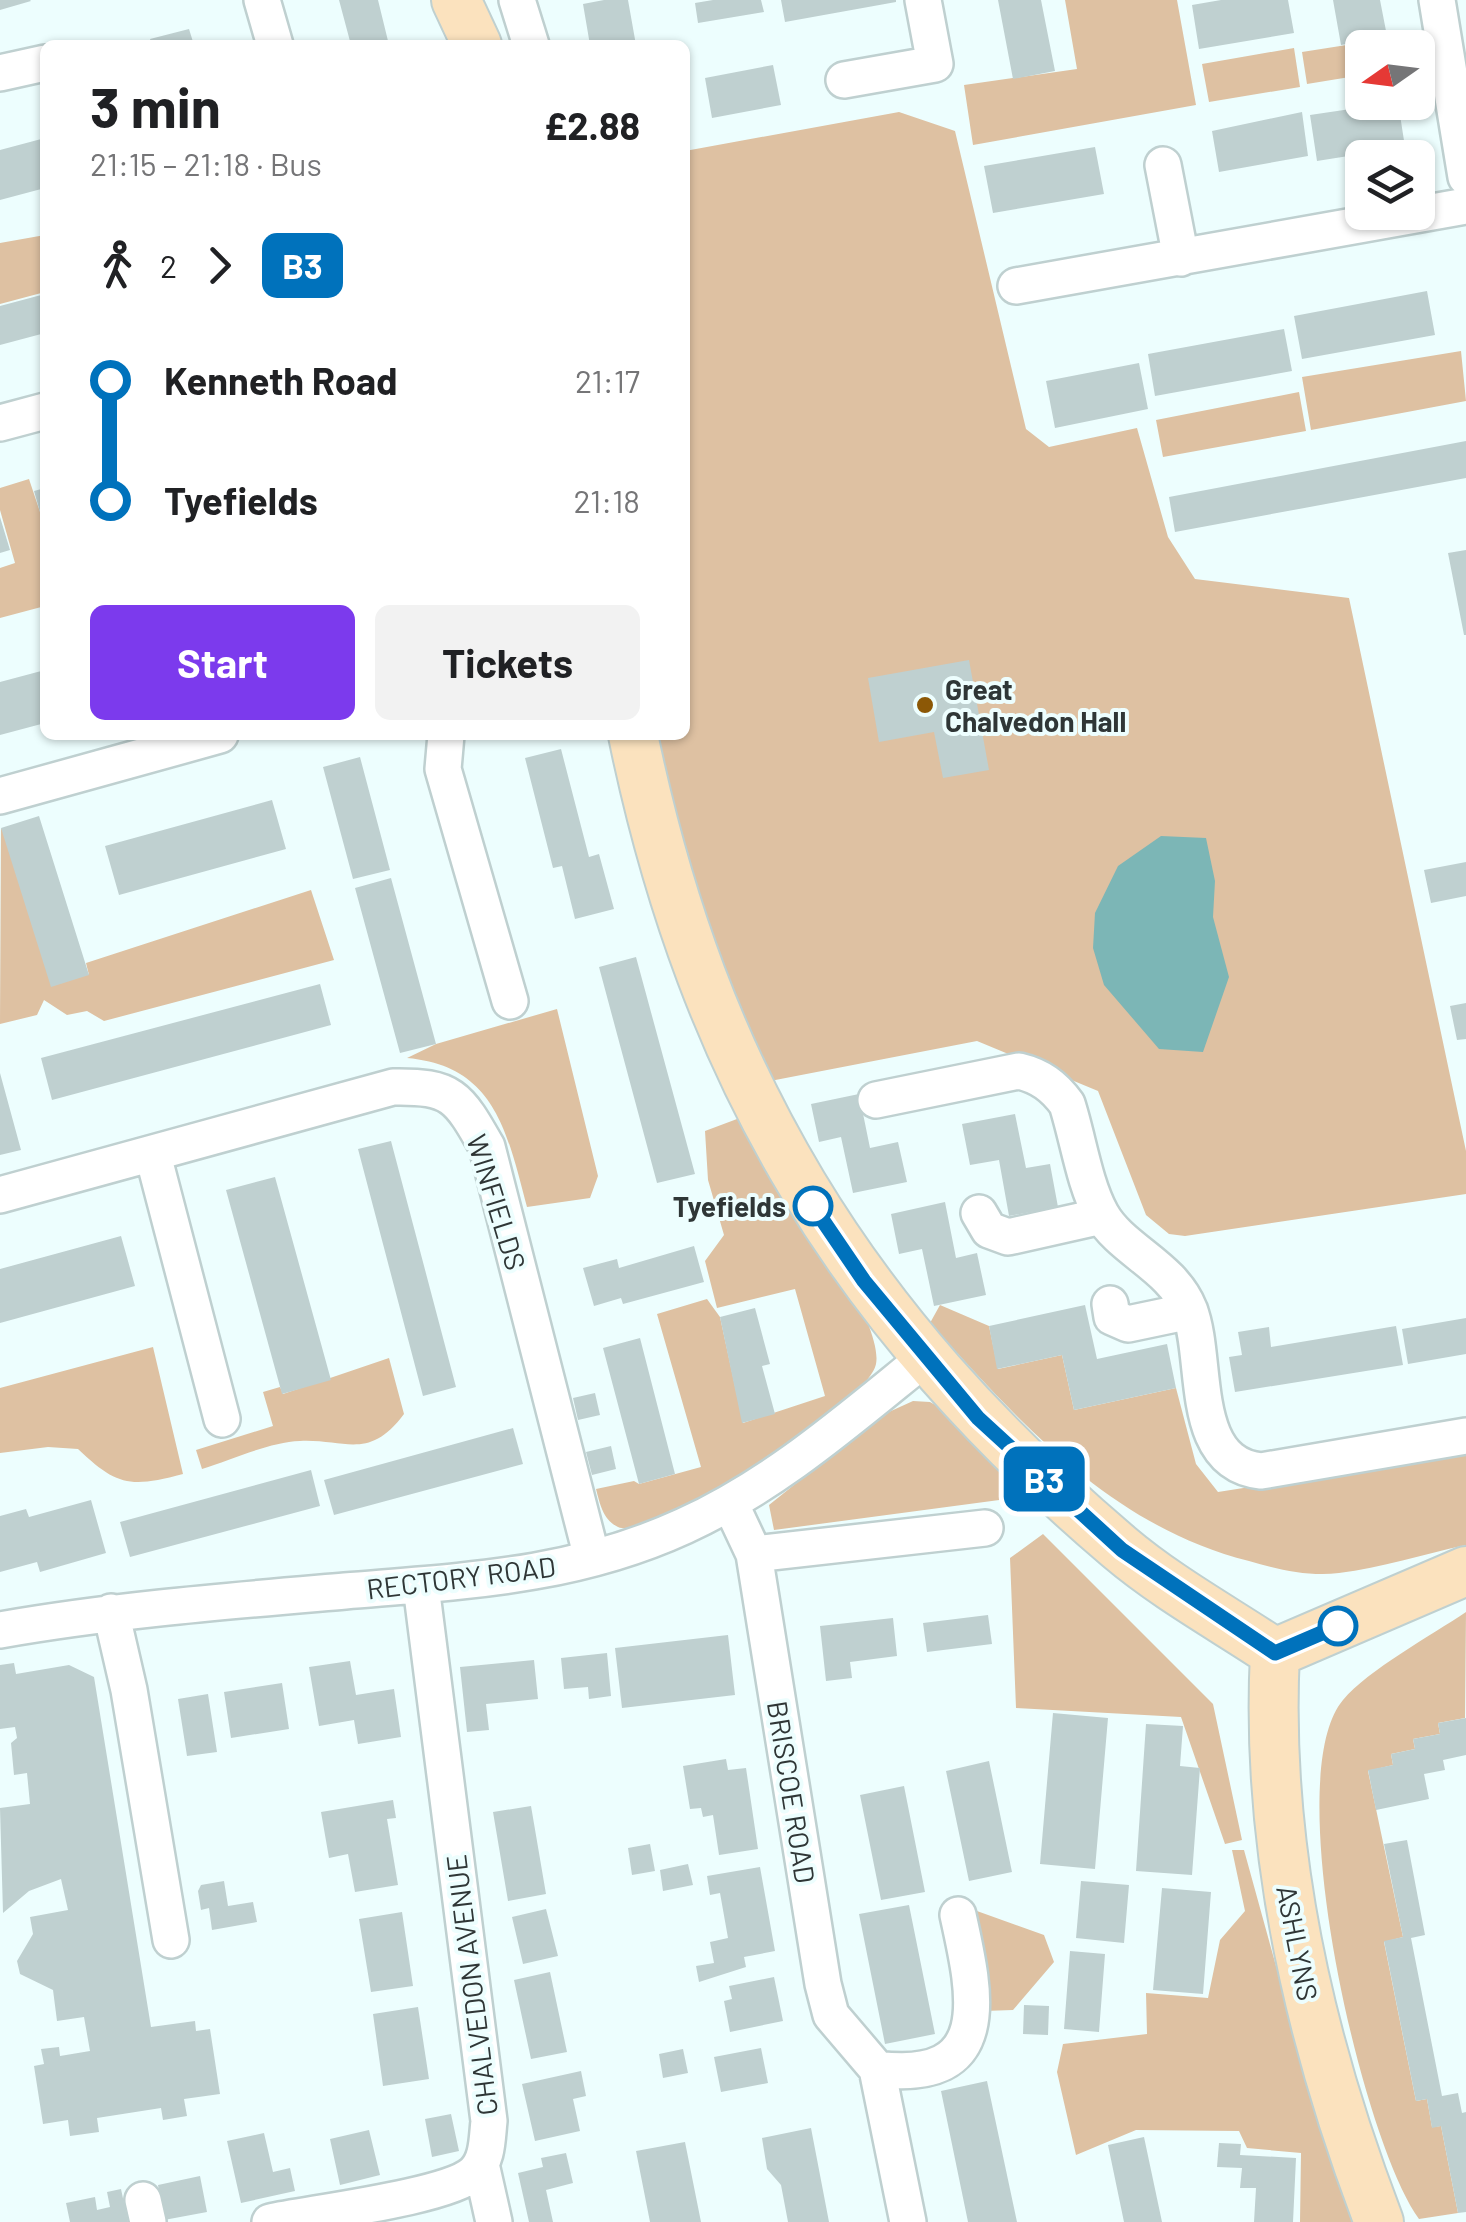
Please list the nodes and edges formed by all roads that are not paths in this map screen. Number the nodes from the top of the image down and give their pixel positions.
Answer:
1 (262, 0) edge
2 (456, 0) edge
3 (517, 0) edge
4 (923, 0) edge
5 (1437, 0) edge
6 (274, 40) edge
7 (476, 40) edge
8 (529, 40) edge
9 (40, 64) edge
10 (0, 74) edge
11 (844, 80) dead end
12 (1163, 164) dead end
13 (1466, 177) edge
14 (1466, 206) edge
15 (1182, 258) junction
16 (1016, 286) dead end
17 (40, 412) edge
18 (0, 423) edge
19 (202, 740) edge
20 (445, 740) edge
21 (633, 740) edge
22 (0, 796) edge
23 (510, 1002) dead end
24 (876, 1100) dead end
25 (154, 1155) junction
26 (0, 1195) edge
27 (979, 1212) dead end
28 (1102, 1216) junction
29 (1110, 1304) dead end
30 (1190, 1310) junction
31 (925, 1358) junction
32 (222, 1420) dead end
33 (1466, 1436) edge
34 (730, 1503) junction
35 (985, 1528) dead end
36 (754, 1554) junction
37 (592, 1558) junction
38 (1466, 1570) edge
39 (421, 1586) junction
40 (111, 1612) junction
41 (0, 1630) edge
42 (1275, 1653) junction
43 (958, 1916) dead end
44 (171, 1940) dead end
45 (877, 2069) junction
46 (481, 2164) junction
47 (320, 2217) edge
48 (270, 2222) edge
49 (494, 2222) edge
50 (908, 2222) edge
51 (1379, 2222) edge

1 - 6 street
2 - 7 street
3 - 8 street
4 - 11 street
5 - 13 street
9 - 10 street
12 - 15 street
14 - 15 street
15 - 16 street
17 - 18 street
19 - 22 street
20 - 23 street
21 - 31 street
24 - 28 street
25 - 26 street, WINFIELDS
25 - 32 street
25 - 37 street, WINFIELDS
27 - 28 street
28 - 30 street
29 - 30 street
30 - 33 street
31 - 34 street, RECTORY ROAD
31 - 42 street
34 - 36 street, BRISCOE ROAD
34 - 37 street, RECTORY ROAD
35 - 36 street
36 - 45 street, BRISCOE ROAD
37 - 39 street, RECTORY ROAD
38 - 42 street
39 - 40 street, RECTORY ROAD
39 - 46 street, CHALVEDON AVENUE
40 - 41 street, RECTORY ROAD
40 - 44 street
42 - 51 street, ASHLYNS
43 - 45 street
45 - 50 street, BRISCOE ROAD
46 - 47 street
46 - 49 street
47 - 48 street

